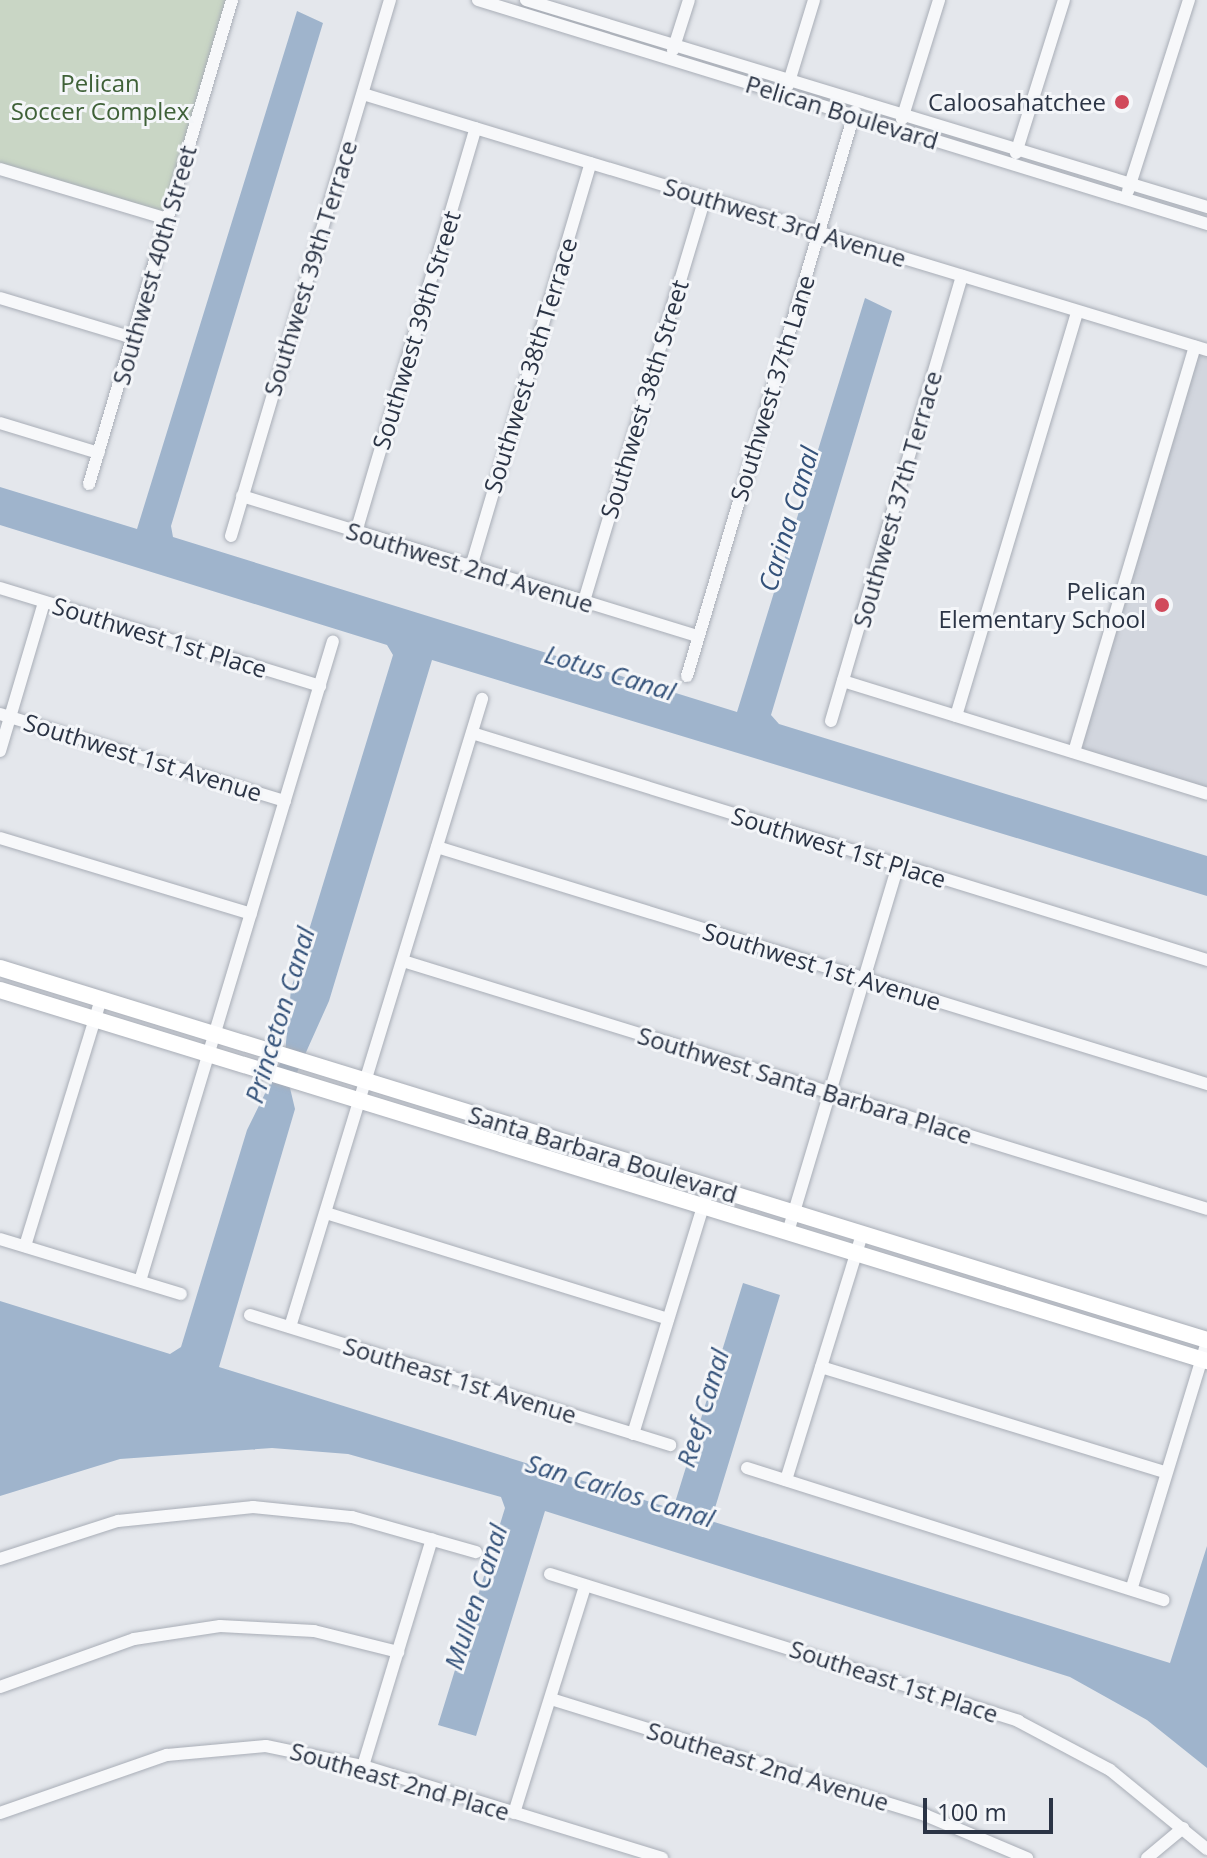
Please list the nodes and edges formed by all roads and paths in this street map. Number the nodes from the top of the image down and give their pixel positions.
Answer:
1 (232, 0) edge
2 (390, 0) edge
3 (478, 0) edge
4 (526, 0) edge
5 (689, 0) edge
6 (814, 0) edge
7 (939, 0) edge
8 (1064, 0) edge
9 (1189, 0) edge
10 (563, 5) edge
11 (556, 24) junction
12 (674, 45) junction
13 (670, 60) junction
14 (790, 79) junction
15 (363, 94) junction
16 (784, 94) junction
17 (858, 100) junction
18 (903, 114) junction
19 (853, 116) junction
20 (476, 128) junction
21 (899, 129) junction
22 (1017, 149) junction
23 (591, 163) junction
24 (1013, 164) junction
25 (0, 169) edge
26 (1130, 184) junction
27 (705, 198) junction
28 (1126, 199) junction
29 (1207, 207) edge
30 (168, 219) junction
31 (1207, 224) edge
32 (819, 232) junction
33 (962, 276) junction
34 (0, 298) edge
35 (1077, 312) junction
36 (133, 338) junction
37 (1201, 349) edge
38 (0, 423) edge
39 (99, 453) junction
40 (89, 484) dead end
41 (242, 496) junction
42 (356, 532) junction
43 (231, 536) dead end
44 (471, 567) junction
45 (0, 588) edge
46 (584, 601) junction
47 (44, 602) junction
48 (698, 636) junction
49 (333, 641) dead end
50 (687, 676) dead end
51 (843, 681) junction
52 (320, 686) junction
53 (482, 699) dead end
54 (5, 715) edge
55 (956, 716) junction
56 (831, 721) dead end
57 (472, 733) junction
58 (0, 751) edge
59 (1074, 752) junction
60 (1207, 794) edge
61 (285, 801) junction
62 (0, 838) edge
63 (437, 847) junction
64 (898, 865) junction
65 (251, 914) junction
66 (1207, 960) edge
67 (403, 961) junction
68 (0, 968) edge
69 (864, 979) junction
70 (0, 990) edge
71 (101, 999) junction
72 (95, 1019) junction
73 (214, 1036) junction
74 (208, 1052) junction
75 (274, 1063) junction
76 (301, 1072) junction
77 (365, 1082) junction
78 (1207, 1084) edge
79 (830, 1093) junction
80 (360, 1099) junction
81 (549, 1137) junction
82 (543, 1156) junction
83 (709, 1187) junction
84 (703, 1206) junction
85 (1207, 1209) edge
86 (794, 1212) junction
87 (326, 1213) junction
88 (788, 1232) junction
89 (862, 1234) junction
90 (0, 1239) edge
91 (25, 1246) junction
92 (856, 1253) junction
93 (140, 1281) junction
94 (1036, 1287) junction
95 (181, 1294) dead end
96 (1030, 1306) junction
97 (250, 1315) dead end
98 (668, 1319) junction
99 (290, 1327) junction
100 (1207, 1340) edge
101 (1204, 1360) edge
102 (821, 1367) junction
103 (633, 1434) junction
104 (670, 1445) dead end
105 (747, 1468) dead end
106 (1165, 1472) junction
107 (786, 1480) junction
108 (432, 1539) junction
109 (476, 1552) dead end
110 (0, 1559) edge
111 (550, 1574) dead end
112 (585, 1586) junction
113 (1132, 1587) junction
114 (1164, 1600) dead end
115 (398, 1652) junction
116 (0, 1687) edge
117 (551, 1699) junction
118 (363, 1766) junction
119 (0, 1813) edge
120 (514, 1813) junction
121 (1183, 1828) junction
122 (1207, 1849) edge
123 (662, 1858) edge
124 (1027, 1858) edge
125 (1147, 1858) edge

1 - 30 street, Southwest 40th Street
2 - 15 street, Southwest 39th Terrace
3 - 11 street, Pelican Boulevard
4 - 10 street, Pelican Boulevard
5 - 12 street
6 - 14 street
7 - 18 street
8 - 22 street
9 - 26 street
10 - 11 street
10 - 12 street, Pelican Boulevard
11 - 13 street, Pelican Boulevard
12 - 13 street
12 - 14 street, Pelican Boulevard
13 - 16 street, Pelican Boulevard
14 - 16 street
14 - 17 street, Pelican Boulevard
15 - 20 street, Southwest 3rd Avenue
15 - 41 street, Southwest 39th Terrace
16 - 19 street, Pelican Boulevard
17 - 18 street, Pelican Boulevard
17 - 19 street, Southwest 37th Lane
18 - 21 street
18 - 22 street, Pelican Boulevard
19 - 21 street, Pelican Boulevard
19 - 32 street, Southwest 37th Lane
20 - 23 street, Southwest 3rd Avenue
20 - 42 street, Southwest 39th Street
21 - 24 street, Pelican Boulevard
22 - 24 street
22 - 26 street, Pelican Boulevard
23 - 27 street, Southwest 3rd Avenue
23 - 44 street, Southwest 38th Terrace
24 - 28 street, Pelican Boulevard
25 - 30 street
26 - 28 street
26 - 29 street, Pelican Boulevard
27 - 32 street, Southwest 3rd Avenue
27 - 46 street, Southwest 38th Street
28 - 31 street, Pelican Boulevard
30 - 36 street, Southwest 40th Street
32 - 33 street, Southwest 3rd Avenue
32 - 48 street, Southwest 37th Lane
33 - 35 street, Southwest 3rd Avenue
33 - 51 street, Southwest 37th Terrace
34 - 36 street
35 - 37 street, Southwest 3rd Avenue
35 - 55 street
36 - 39 street, Southwest 40th Street
37 - 59 street
38 - 39 street
39 - 40 street, Southwest 40th Street
41 - 42 street, Southwest 2nd Avenue
41 - 43 street, Southwest 39th Terrace
42 - 44 street, Southwest 2nd Avenue
44 - 46 street, Southwest 2nd Avenue
45 - 47 street, Southwest 1st Place
46 - 48 street, Southwest 2nd Avenue
47 - 52 street, Southwest 1st Place
47 - 54 street
48 - 50 street, Southwest 37th Lane
49 - 52 street
51 - 55 street
51 - 56 street, Southwest 37th Terrace
52 - 61 street
53 - 57 street
54 - 58 street
54 - 61 street, Southwest 1st Avenue
55 - 59 street
57 - 63 street
57 - 64 street, Southwest 1st Place
59 - 60 street
61 - 65 street
62 - 65 street
63 - 67 street
63 - 69 street, Southwest 1st Avenue
64 - 66 street, Southwest 1st Place
64 - 69 street
65 - 73 street
67 - 77 street
67 - 79 street, Southwest Santa Barbara Place
68 - 71 main road, Santa Barbara Boulevard
69 - 78 street, Southwest 1st Avenue
69 - 79 street
70 - 72 main road, Santa Barbara Boulevard
71 - 72 street
71 - 73 main road, Santa Barbara Boulevard
72 - 74 main road, Santa Barbara Boulevard
72 - 91 street
73 - 74 street
73 - 75 main road, Santa Barbara Boulevard
74 - 75 main road, Santa Barbara Boulevard
74 - 93 street
75 - 76 main road, Santa Barbara Boulevard
76 - 77 main road, Santa Barbara Boulevard
76 - 80 main road, Santa Barbara Boulevard
77 - 80 street
77 - 81 main road, Santa Barbara Boulevard
79 - 85 street, Southwest Santa Barbara Place
79 - 86 street
80 - 82 main road, Santa Barbara Boulevard
80 - 87 street
81 - 82 main road
81 - 83 main road, Santa Barbara Boulevard
82 - 84 main road, Santa Barbara Boulevard
83 - 84 street
83 - 86 main road, Santa Barbara Boulevard
84 - 88 main road, Santa Barbara Boulevard
84 - 98 street
86 - 88 street
86 - 89 main road, Santa Barbara Boulevard
87 - 98 street
87 - 99 street
88 - 92 main road, Santa Barbara Boulevard
89 - 92 street
89 - 94 main road, Santa Barbara Boulevard
90 - 91 street
91 - 93 street
92 - 96 main road, Santa Barbara Boulevard
92 - 102 street
93 - 95 street
94 - 96 main road
94 - 100 main road, Santa Barbara Boulevard
96 - 101 main road, Santa Barbara Boulevard
97 - 99 street, Southeast 1st Avenue
98 - 103 street
99 - 103 street, Southeast 1st Avenue
100 - 101 street
101 - 106 street
102 - 106 street
102 - 107 street
103 - 104 street, Southeast 1st Avenue
105 - 107 street
106 - 113 street
107 - 113 street
108 - 109 street
108 - 110 street
108 - 115 street
111 - 112 street, Southeast 1st Place
112 - 117 street
112 - 121 street, Southeast 1st Place
113 - 114 street
115 - 116 street
115 - 118 street
117 - 120 street
117 - 124 street, Southeast 2nd Avenue
118 - 119 street, Southeast 2nd Place
118 - 120 street, Southeast 2nd Place
120 - 123 street, Southeast 2nd Place
121 - 122 street, Southeast 1st Place
121 - 125 street

